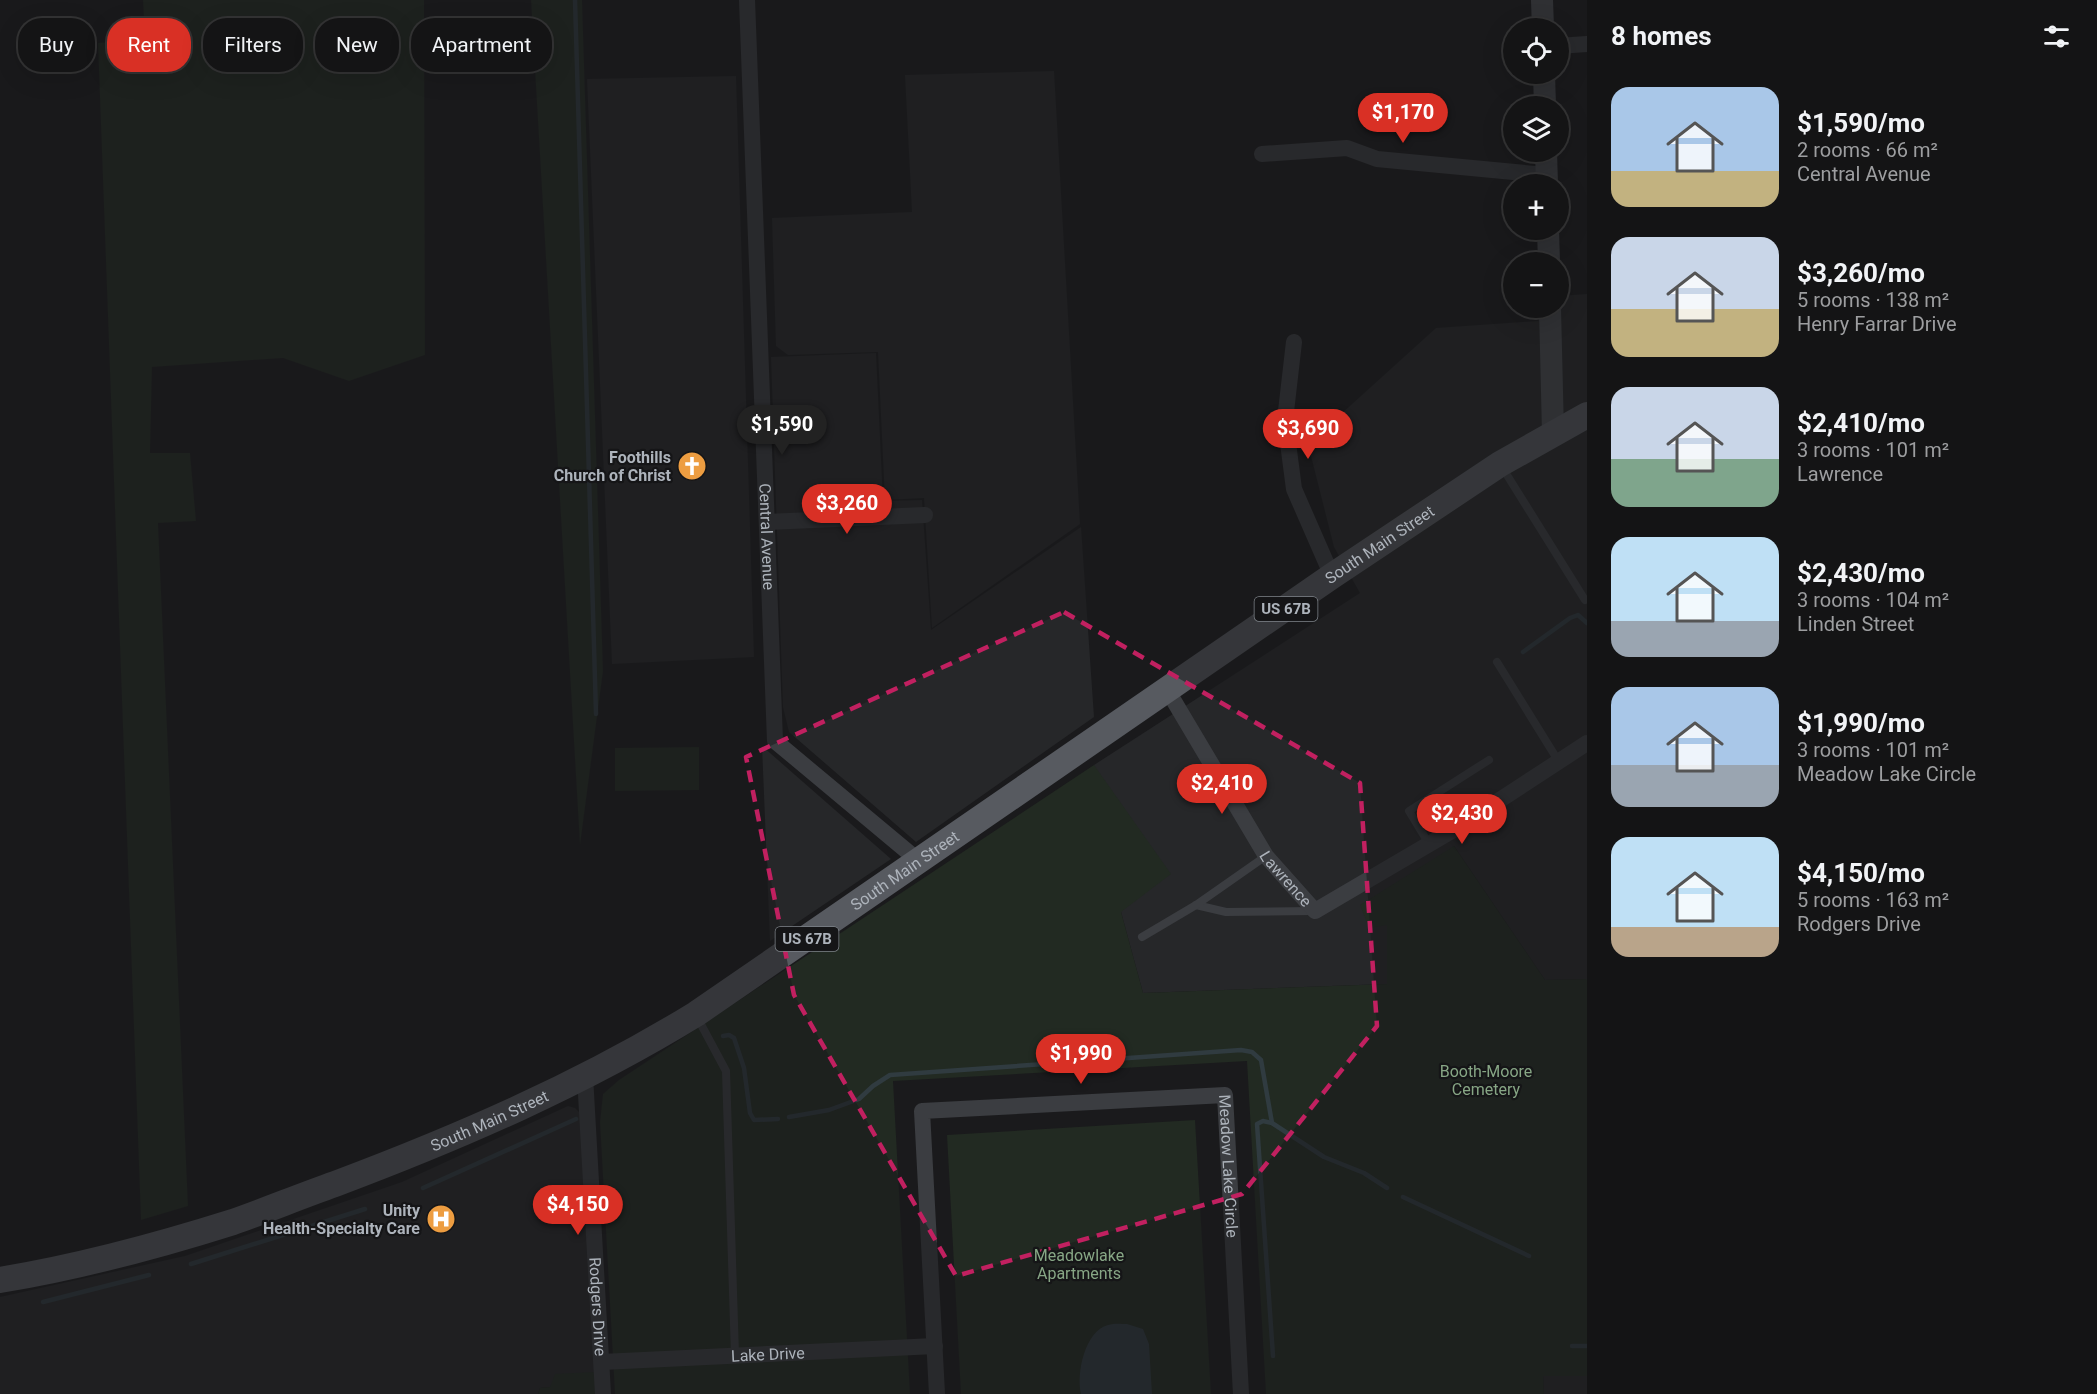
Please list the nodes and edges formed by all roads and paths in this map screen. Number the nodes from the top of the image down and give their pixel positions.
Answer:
1 (747, 0) edge
2 (1542, 0) edge
3 (1543, 18) edge
4 (1587, 44) edge
5 (1569, 45) edge
6 (1262, 154) dead end
7 (1503, 175) edge
8 (1550, 318) edge
9 (1294, 342) dead end
10 (1587, 415) edge
11 (1553, 433) junction
12 (1500, 464) junction
13 (926, 515) dead end
14 (767, 522) junction
15 (1332, 576) junction
16 (1585, 600) dead end
17 (1497, 662) dead end
18 (1168, 691) junction
19 (1587, 743) edge
20 (1489, 760) dead end
21 (1559, 763) junction
22 (1429, 844) junction
23 (1266, 856) junction
24 (920, 861) junction
25 (1197, 906) junction
26 (1315, 911) junction
27 (1142, 937) dead end
28 (696, 1014) junction
29 (585, 1076) junction
30 (0, 1280) edge
31 (935, 1346) junction
32 (735, 1355) junction
33 (602, 1362) junction
34 (603, 1394) edge
35 (937, 1394) edge
36 (1241, 1394) edge

1 - 14 street, Central Avenue
2 - 3 main road
4 - 5 street
6 - 7 street
8 - 11 main road
9 - 15 street
10 - 11 main road, South Main Street / US 67B
11 - 12 main road, South Main Street / US 67B
12 - 15 main road, South Main Street / US 67B
12 - 16 lane
13 - 14 street
14 - 24 street, Central Avenue
15 - 18 main road, South Main Street / US 67B
17 - 21 lane
18 - 23 street, Lawrence
18 - 24 main road, South Main Street / US 67B
19 - 21 street
20 - 22 lane
21 - 22 street
22 - 26 street
23 - 25 lane
23 - 26 street, Lawrence
24 - 28 main road, South Main Street / US 67B
25 - 26 lane
25 - 27 lane
28 - 29 main road, South Main Street / US 67B
28 - 32 lane
29 - 30 main road, South Main Street / US 67B
29 - 33 street, Rodgers Drive
31 - 32 street, Lake Drive
31 - 35 street, Meadow Lake Circle
31 - 36 street, Meadow Lake Circle
32 - 33 street, Lake Drive
33 - 34 street, Rodgers Drive

